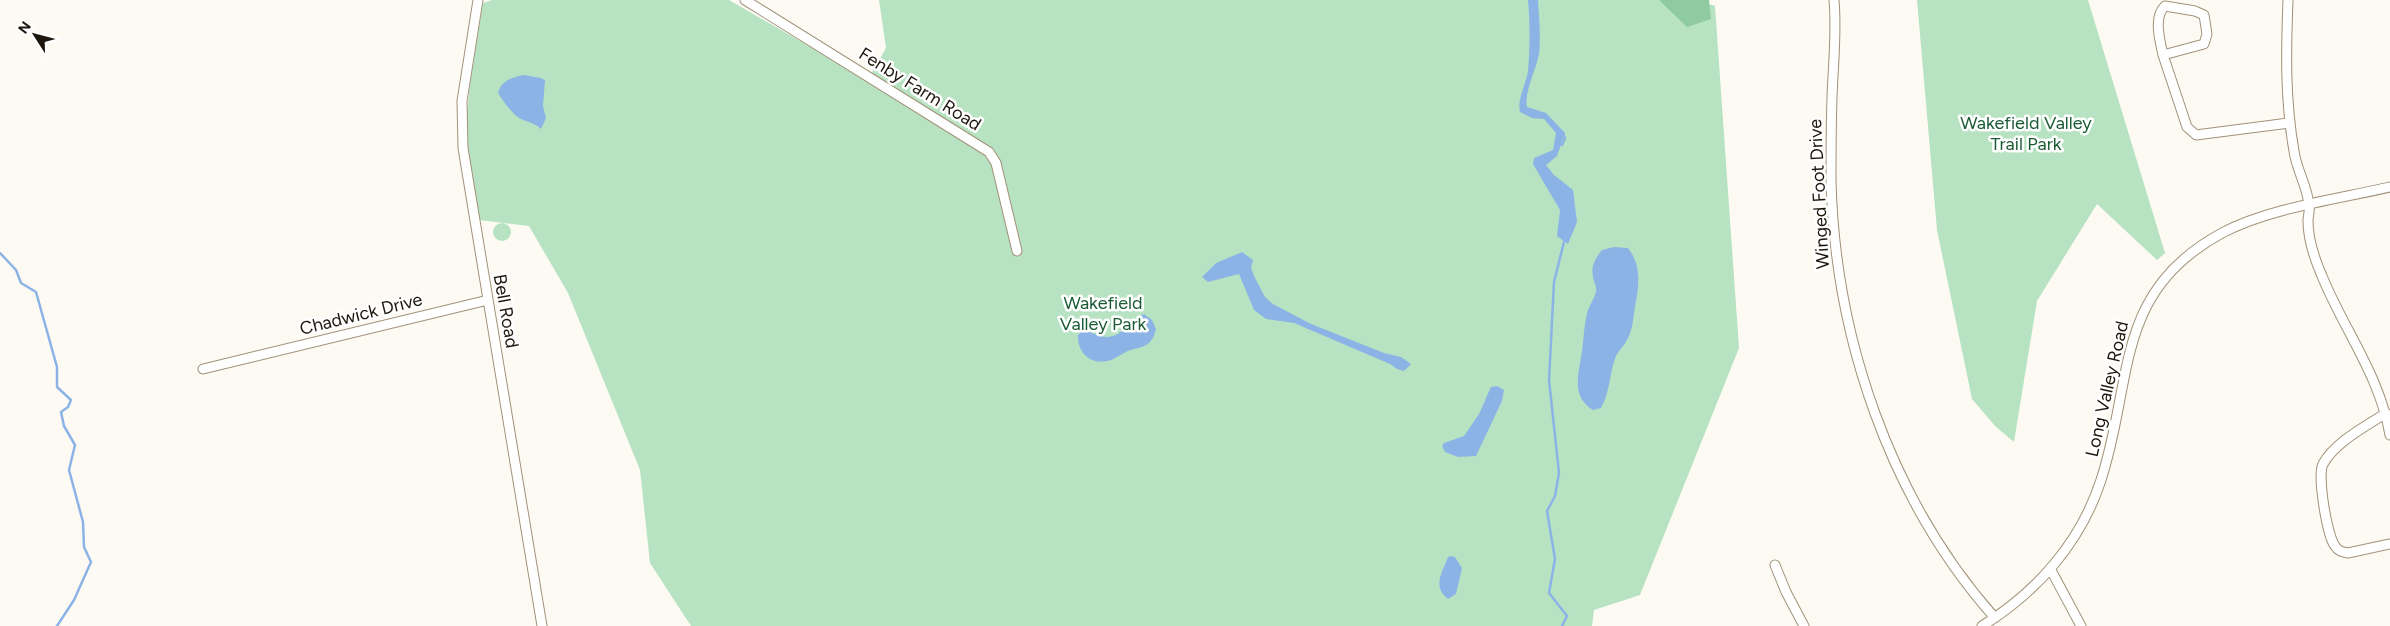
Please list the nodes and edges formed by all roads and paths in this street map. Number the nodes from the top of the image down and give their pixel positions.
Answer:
1 (478, 0) edge
2 (745, 0) edge
3 (1834, 0) edge
4 (2288, 0) edge
5 (2163, 55) junction
6 (2289, 123) junction
7 (2390, 187) edge
8 (2310, 205) junction
9 (1017, 251) dead end
10 (488, 300) junction
11 (203, 369) dead end
12 (2386, 413) junction
13 (2390, 435) edge
14 (2390, 544) edge
15 (1776, 565) dead end
16 (2051, 570) junction
17 (1995, 618) junction
18 (542, 626) edge
19 (1804, 626) edge
20 (1982, 626) edge
21 (2081, 626) edge

1 - 10 street, Bell Road
2 - 9 street, Fenby Farm Road
3 - 17 street, Winged Foot Drive
4 - 6 street
5 - 5 street
5 - 6 street
6 - 8 street
7 - 8 street, Long Valley Road
8 - 12 street
8 - 16 street, Long Valley Road
10 - 11 street, Chadwick Drive
10 - 18 street, Bell Road
12 - 13 street
12 - 14 street
15 - 19 street
16 - 17 street, Long Valley Road
16 - 21 street
17 - 20 street, Long Valley Road

